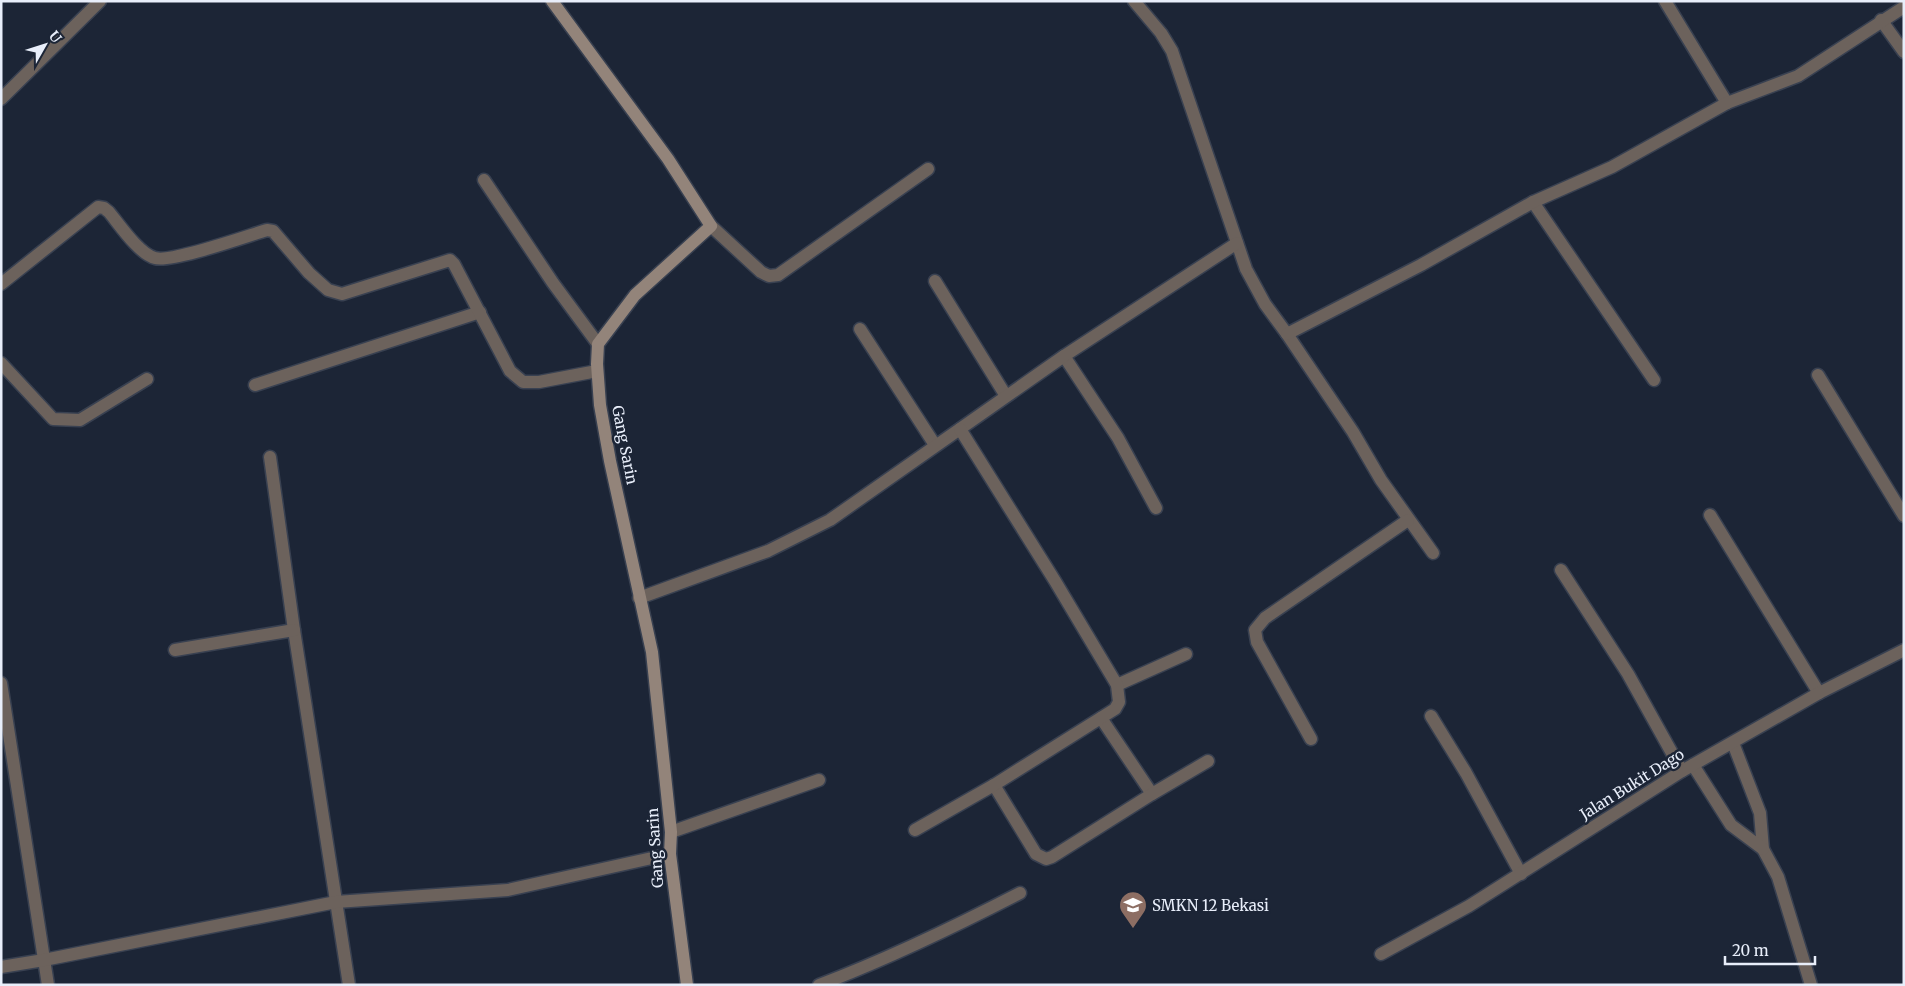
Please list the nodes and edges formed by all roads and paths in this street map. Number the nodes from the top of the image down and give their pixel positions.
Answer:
1 (100, 1) edge
2 (552, 1) edge
3 (1134, 1) edge
4 (1665, 1) edge
5 (1904, 7) edge
6 (1881, 20) junction
7 (1904, 52) edge
8 (1, 99) edge
9 (1727, 103) junction
10 (928, 169) dead end
11 (484, 180) dead end
12 (1533, 202) junction
13 (711, 226) junction
14 (1237, 243) junction
15 (935, 281) dead end
16 (1, 284) edge
17 (480, 312) junction
18 (860, 329) dead end
19 (1287, 334) junction
20 (598, 344) junction
21 (1064, 356) junction
22 (1, 363) edge
23 (597, 371) junction
24 (1818, 376) dead end
25 (147, 379) dead end
26 (1654, 380) dead end
27 (255, 385) dead end
28 (1006, 396) junction
29 (960, 429) junction
30 (935, 445) junction
31 (270, 457) dead end
32 (1156, 508) dead end
33 (1710, 515) dead end
34 (1904, 516) edge
35 (1408, 520) junction
36 (1434, 553) dead end
37 (1561, 570) dead end
38 (640, 598) junction
39 (294, 630) junction
40 (175, 650) dead end
41 (1904, 650) edge
42 (1186, 654) dead end
43 (1, 683) edge
44 (1117, 685) junction
45 (1818, 693) junction
46 (1431, 716) dead end
47 (1101, 718) junction
48 (1311, 739) dead end
49 (1733, 743) junction
50 (1208, 761) dead end
51 (1688, 768) junction
52 (819, 780) dead end
53 (994, 786) junction
54 (1152, 794) junction
55 (915, 830) dead end
56 (671, 832) junction
57 (1764, 848) junction
58 (670, 854) junction
59 (1521, 874) junction
60 (1020, 893) dead end
61 (336, 902) junction
62 (1382, 954) dead end
63 (44, 960) junction
64 (1, 967) edge
65 (48, 985) edge
66 (349, 985) edge
67 (687, 985) edge
68 (819, 985) edge
69 (1811, 985) edge

1 - 8 street
2 - 13 street
3 - 14 street
4 - 9 street
5 - 6 street
6 - 7 street
6 - 9 street
9 - 12 street
10 - 13 street
11 - 20 street
12 - 19 street
12 - 26 street
13 - 20 street
14 - 19 street
14 - 21 street
15 - 28 street
16 - 17 street
17 - 23 street
17 - 27 street
18 - 30 street
19 - 35 street
20 - 23 street, Gang Sarin
21 - 28 street
21 - 32 street
22 - 25 street
23 - 38 street, Gang Sarin
24 - 34 street
28 - 29 street
29 - 30 street
29 - 44 street
30 - 38 street
31 - 39 street
33 - 45 street
35 - 36 street
35 - 48 street
37 - 51 street
38 - 56 street, Gang Sarin
39 - 40 street
39 - 61 street
41 - 45 street, Jalan Bukit Dago
42 - 44 street
43 - 63 street
44 - 47 street
45 - 49 street, Jalan Bukit Dago
46 - 59 street
47 - 53 street
47 - 54 street
49 - 51 street, Jalan Bukit Dago
49 - 57 street
50 - 54 street
51 - 57 street
51 - 59 street, Jalan Bukit Dago
52 - 56 street
53 - 54 street
53 - 55 street
56 - 58 street, Gang Sarin
57 - 69 street
58 - 61 street
58 - 67 street, Gang Sarin
59 - 62 street, Jalan Bukit Dago
60 - 68 street
61 - 63 street
61 - 66 street
63 - 64 street
63 - 65 street

